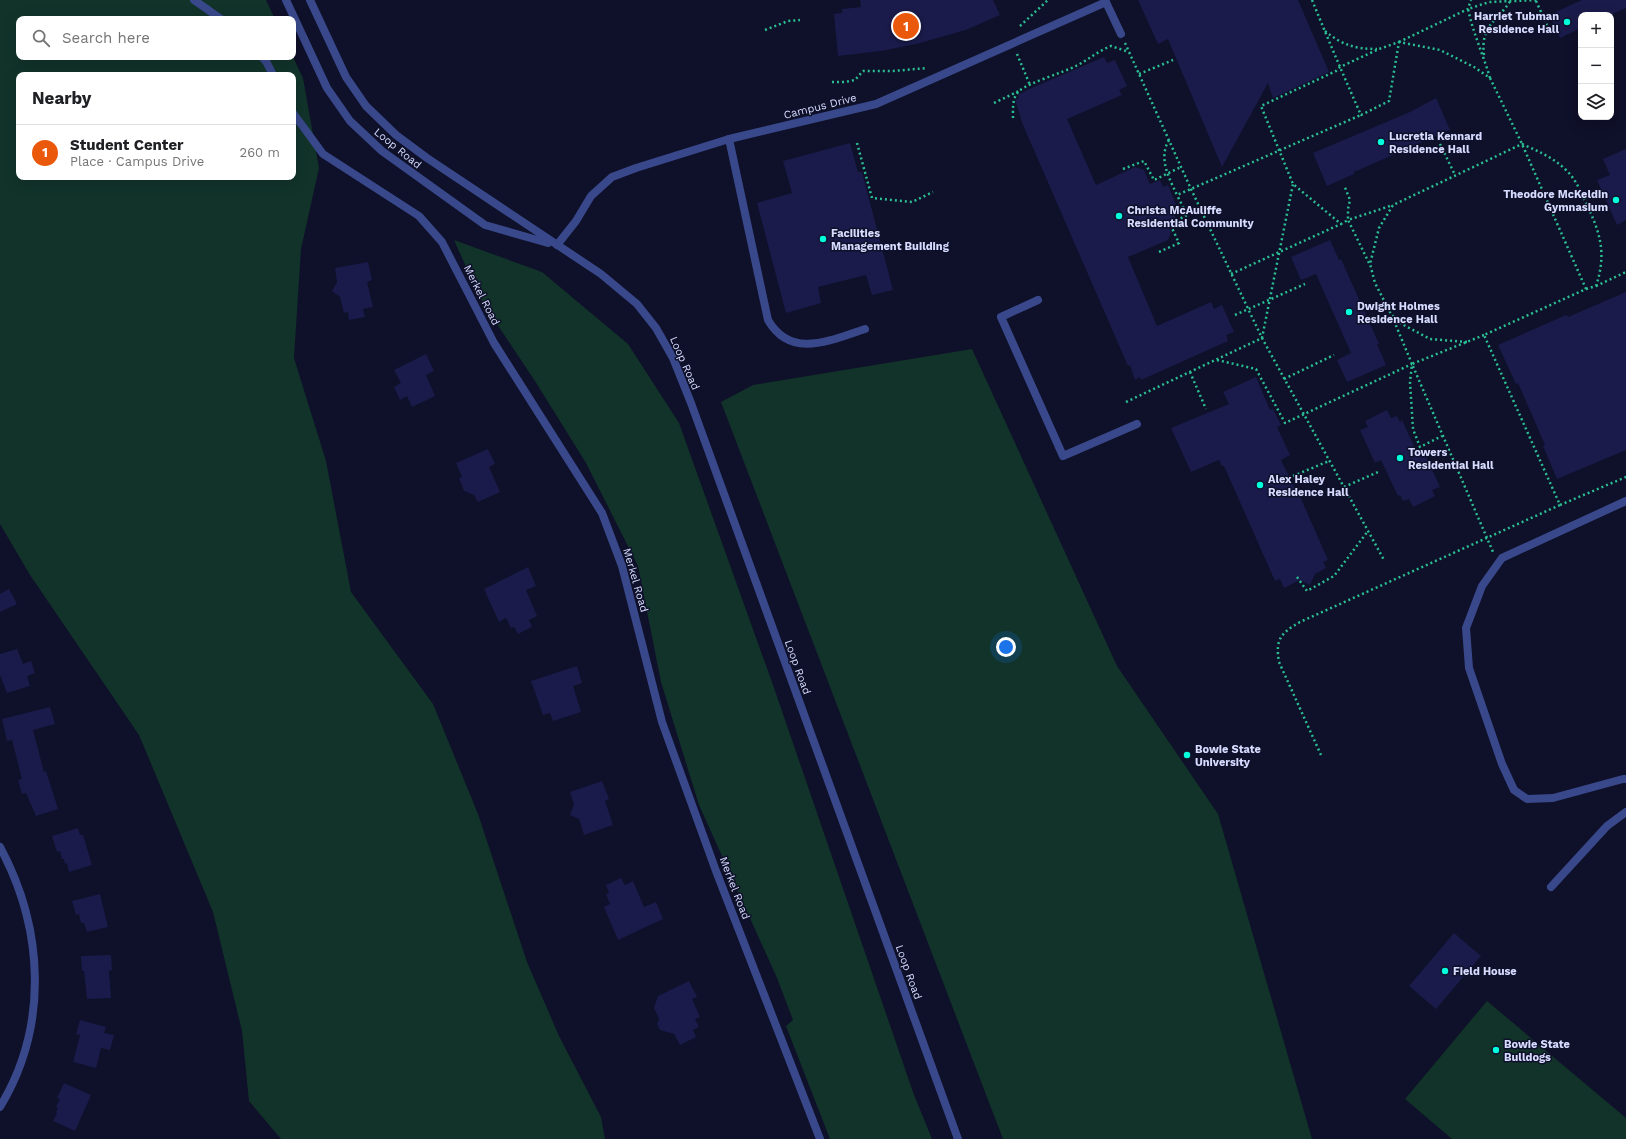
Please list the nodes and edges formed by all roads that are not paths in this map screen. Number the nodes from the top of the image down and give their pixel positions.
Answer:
1 (194, 0) edge
2 (286, 0) edge
3 (310, 0) edge
4 (1106, 1) edge
5 (217, 16) edge
6 (293, 16) edge
7 (296, 21) edge
8 (1121, 34) road end
9 (264, 60) edge
10 (272, 72) edge
11 (296, 117) edge
12 (729, 139) junction
13 (557, 245) junction
14 (1038, 300) dead end
15 (865, 329) dead end
16 (1137, 424) dead end
17 (1626, 501) edge
18 (1626, 779) edge
19 (1626, 812) edge
20 (0, 847) edge
21 (1551, 887) dead end
22 (0, 1107) edge
23 (820, 1139) edge
24 (958, 1139) edge

1 - 5 street
2 - 6 street, Loop Road
3 - 13 street, Loop Road
4 - 8 street
4 - 12 street, Campus Drive
7 - 13 street, Loop Road
9 - 10 street
11 - 23 street, Merkel Road
12 - 13 street, Campus Drive
12 - 15 street
13 - 24 street, Loop Road
14 - 16 street
17 - 18 street
19 - 21 street
20 - 22 street

